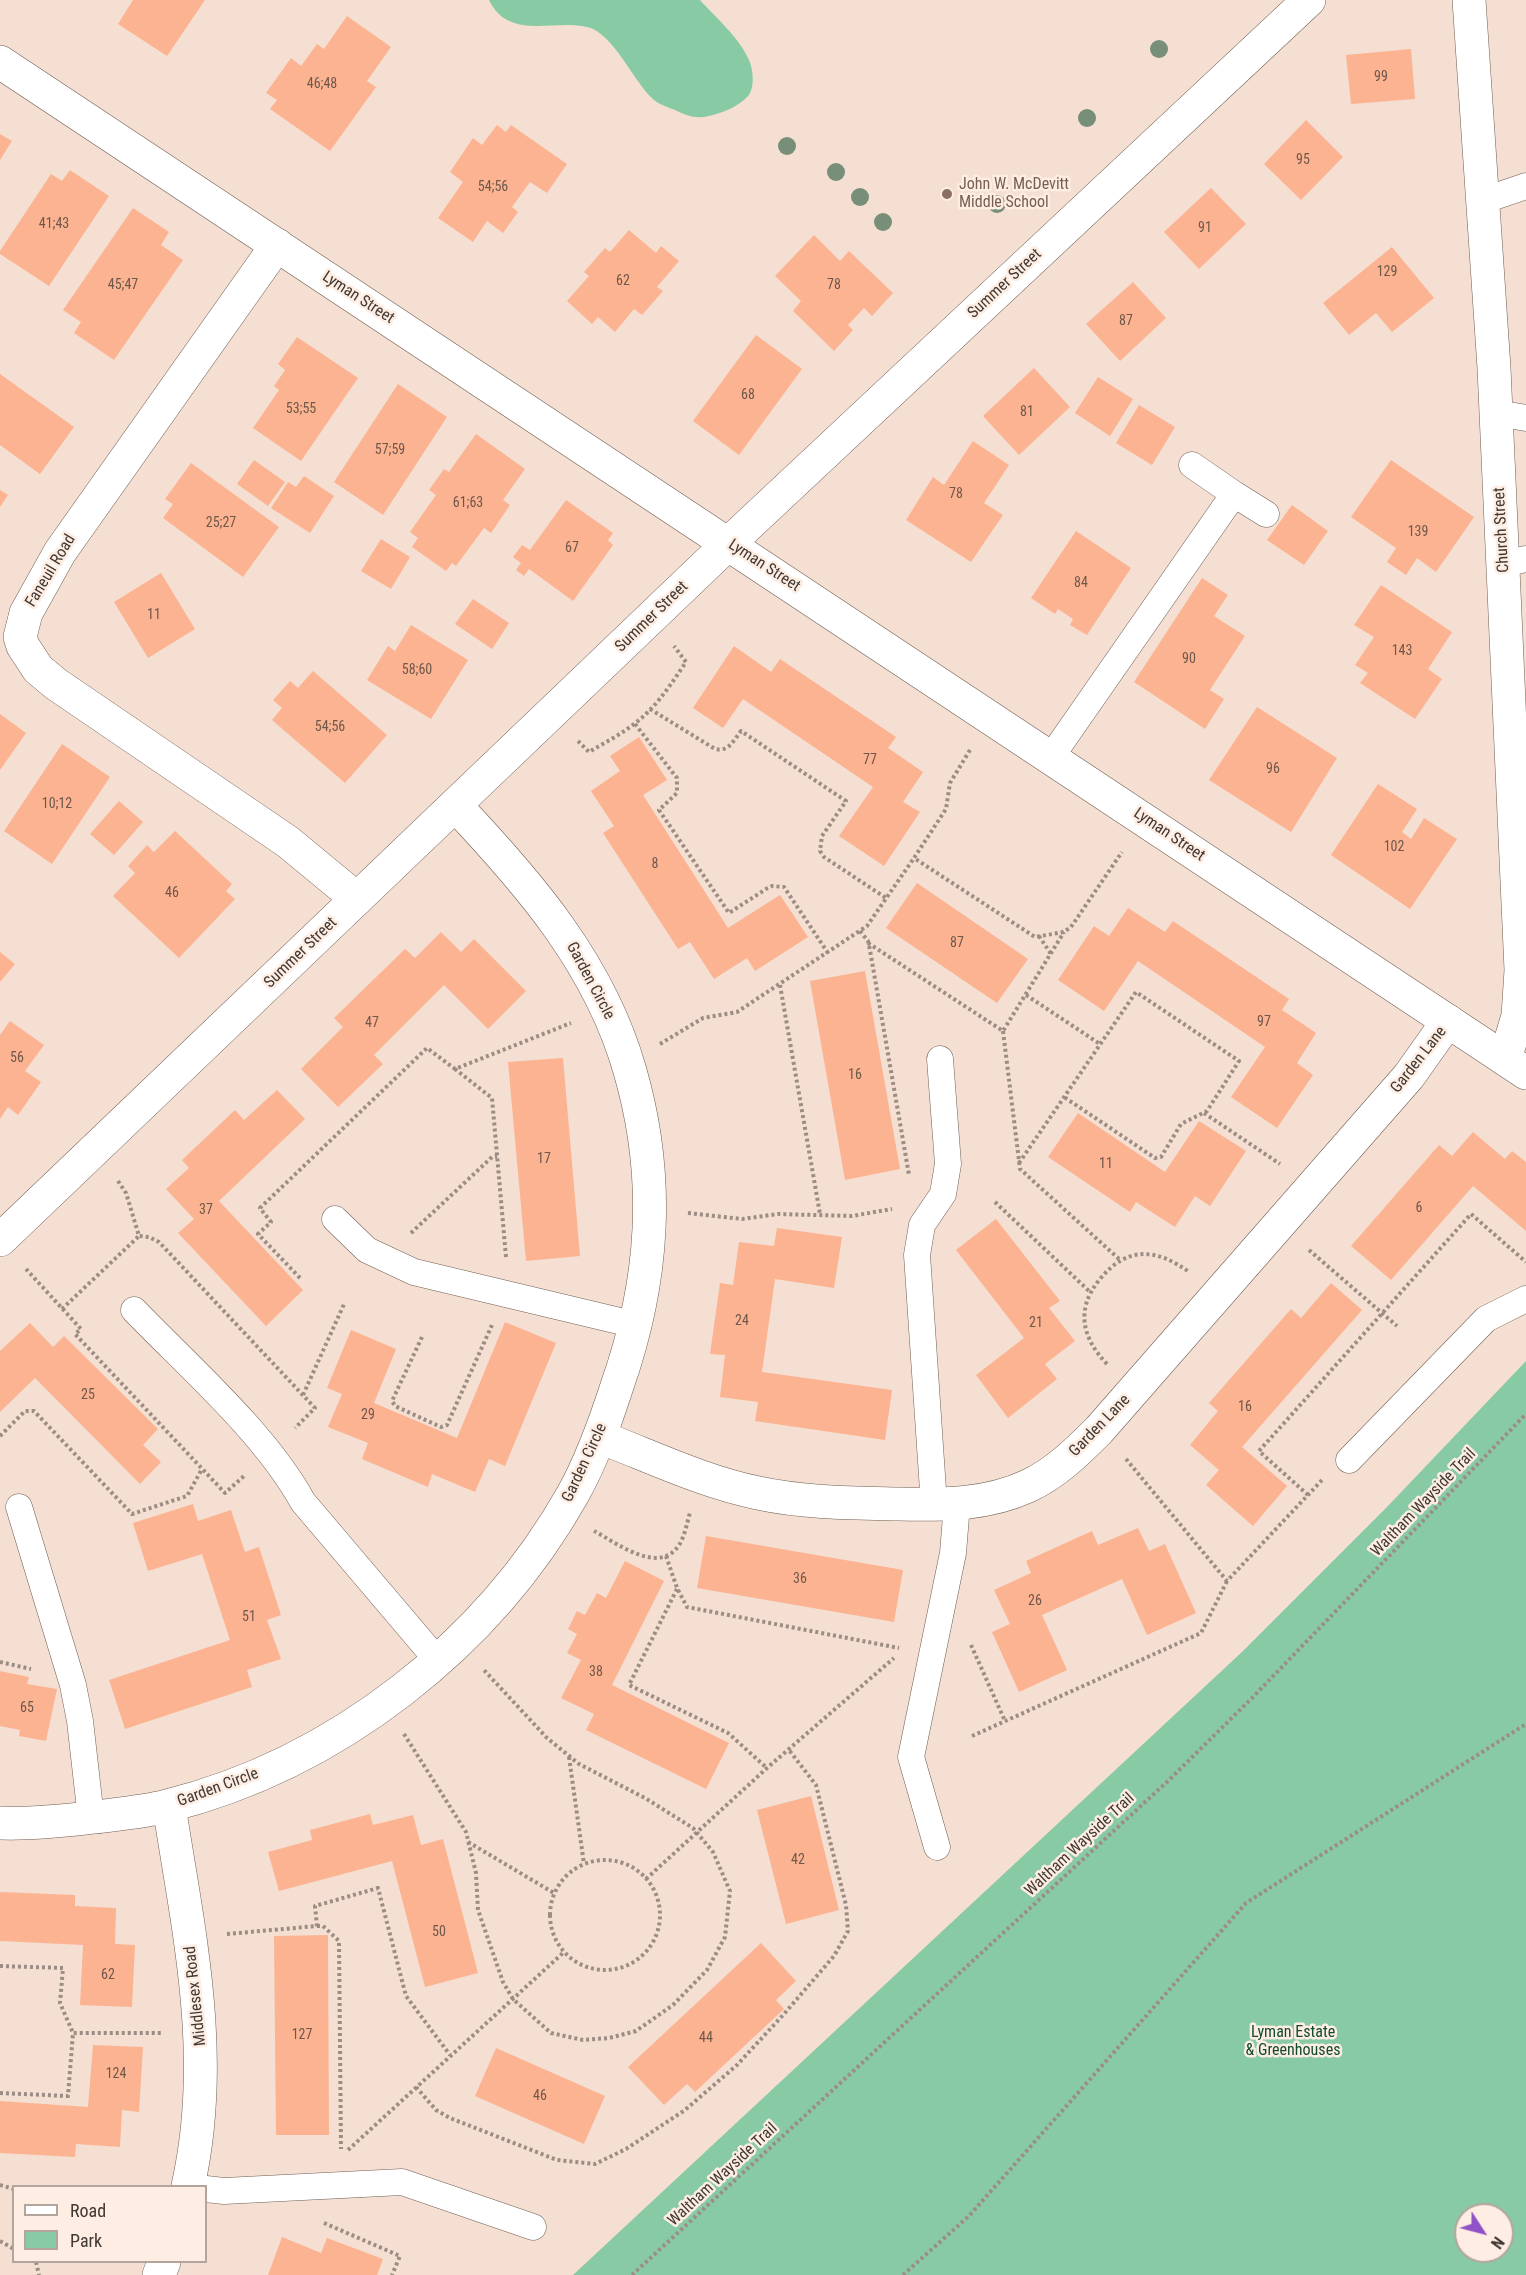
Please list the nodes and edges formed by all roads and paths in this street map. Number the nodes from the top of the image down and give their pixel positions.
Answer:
1 (1309, 0) edge
2 (1469, 0) edge
3 (0, 62) edge
4 (1526, 186) edge
5 (1482, 201) junction
6 (277, 245) junction
7 (1511, 415) edge
8 (1192, 465) dead end
9 (1234, 494) junction
10 (1266, 514) dead end
11 (729, 543) junction
12 (1515, 562) edge
13 (670, 641) dead end
14 (650, 709) junction
15 (635, 724) junction
16 (573, 737) dead end
17 (972, 747) dead end
18 (1051, 757) junction
19 (455, 805) junction
20 (1124, 849) dead end
21 (914, 858) junction
22 (886, 898) junction
23 (357, 899) junction
24 (860, 931) junction
25 (1064, 932) junction
26 (1040, 936) junction
27 (868, 943) junction
28 (828, 953) junction
29 (1051, 954) junction
30 (780, 985) junction
31 (1026, 995) junction
32 (577, 1020) dead end
33 (1448, 1021) junction
34 (1003, 1031) junction
35 (1100, 1044) junction
36 (659, 1045) dead end
37 (940, 1059) dead end
38 (1516, 1066) edge
39 (455, 1069) junction
40 (1064, 1097) junction
41 (1203, 1113) junction
42 (497, 1156) junction
43 (1019, 1163) junction
44 (1288, 1169) dead end
45 (114, 1175) dead end
46 (910, 1181) dead end
47 (996, 1202) dead end
48 (896, 1208) dead end
49 (687, 1213) dead end
50 (820, 1215) junction
51 (335, 1219) dead end
52 (140, 1236) junction
53 (1306, 1247) dead end
54 (10, 1252) edge
55 (384, 1259) junction
56 (1119, 1259) junction
57 (1526, 1262) edge
58 (507, 1267) dead end
59 (1194, 1276) dead end
60 (300, 1278) dead end
61 (1089, 1292) junction
62 (1526, 1299) edge
63 (345, 1302) dead end
64 (62, 1309) junction
65 (134, 1310) dead end
66 (1382, 1313) junction
67 (492, 1324) dead end
68 (636, 1325) junction
69 (1397, 1326) dead end
70 (422, 1337) dead end
71 (1111, 1368) dead end
72 (303, 1395) junction
73 (1526, 1414) edge
74 (289, 1433) dead end
75 (0, 1436) edge
76 (600, 1437) junction
77 (1123, 1456) dead end
78 (1349, 1460) joint
79 (202, 1469) junction
80 (250, 1471) dead end
81 (1308, 1495) junction
82 (946, 1504) junction
83 (19, 1507) dead end
84 (692, 1508) dead end
85 (590, 1529) dead end
86 (666, 1556) junction
87 (1227, 1581) junction
88 (677, 1588) junction
89 (970, 1642) dead end
90 (438, 1661) junction
91 (482, 1669) dead end
92 (1005, 1721) junction
93 (1526, 1724) edge
94 (401, 1730) dead end
95 (972, 1736) dead end
96 (789, 1750) junction
97 (569, 1756) junction
98 (767, 1768) junction
99 (168, 1806) junction
100 (91, 1818) junction
101 (0, 1823) edge
102 (698, 1834) junction
103 (468, 1842) junction
104 (937, 1847) dead end
105 (584, 1864) junction
106 (646, 1879) junction
107 (554, 1893) junction
108 (317, 1926) junction
109 (227, 1934) dead end
110 (564, 1952) junction
111 (0, 1966) edge
112 (513, 1999) junction
113 (73, 2033) junction
114 (166, 2033) dead end
115 (450, 2055) junction
116 (416, 2087) junction
117 (0, 2093) edge
118 (188, 2185) edge
119 (207, 2189) edge
120 (323, 2223) dead end
121 (533, 2227) dead end
122 (392, 2275) edge
123 (632, 2275) edge
124 (903, 2275) edge

1 - 11 street, Summer Street
2 - 5 street, Church Street
3 - 6 street, Lyman Street
4 - 5 lane
5 - 7 street, Church Street
6 - 11 street, Lyman Street
6 - 23 street, Faneuil Road
7 - 12 street, Church Street
8 - 9 lane
9 - 10 lane
9 - 18 lane
11 - 18 street, Lyman Street
11 - 19 street, Summer Street
12 - 38 street, Church Street
13 - 14 path
14 - 15 path
14 - 22 path
15 - 16 path
15 - 28 path
17 - 21 path
18 - 33 street, Lyman Street
19 - 23 street, Summer Street
19 - 68 street, Garden Circle
20 - 25 path
21 - 22 path
21 - 26 path
22 - 24 path
23 - 54 street, Summer Street
24 - 27 path
24 - 28 path
25 - 26 path
25 - 29 path
26 - 29 path
27 - 34 path
27 - 46 path
28 - 30 path
29 - 31 path
30 - 36 path
30 - 50 path
31 - 34 path
31 - 35 path
32 - 39 path
33 - 38 street, Lyman Street
33 - 82 street, Garden Lane
34 - 43 path
35 - 40 path
35 - 41 path
37 - 82 lane
39 - 42 path
39 - 60 path
40 - 41 path
40 - 43 path
41 - 44 path
42 - 55 path
42 - 58 path
43 - 56 path
45 - 52 path
47 - 61 path
48 - 50 path
49 - 50 path
51 - 55 lane
52 - 64 path
52 - 72 path
53 - 66 path
54 - 64 path
55 - 68 lane
56 - 59 path
56 - 61 path
57 - 66 path
61 - 71 path
62 - 78 lane
63 - 72 path
64 - 79 path
65 - 90 lane
66 - 69 path
66 - 81 path
67 - 70 path
68 - 76 street, Garden Circle
72 - 74 path
73 - 123 path, Waltham Wayside Trail
75 - 79 path
76 - 82 street, Garden Lane
76 - 90 street, Garden Circle
77 - 87 path
78 - 81 path
79 - 80 path
81 - 87 path
82 - 104 lane
83 - 100 lane
84 - 86 path
85 - 86 path
86 - 88 path
87 - 92 path
88 - 96 path
88 - 98 path
89 - 92 path
90 - 99 street, Garden Circle
91 - 97 path
92 - 95 path
93 - 124 path
94 - 103 path
96 - 98 path
96 - 116 path
97 - 102 path
97 - 105 path
98 - 102 path
99 - 100 street, Garden Circle
99 - 118 street, Middlesex Road
100 - 101 street, Garden Circle
102 - 106 path
102 - 112 path
103 - 107 path
103 - 112 path
105 - 106 path
105 - 107 path
106 - 110 path
107 - 110 path
108 - 109 path
108 - 115 path
108 - 116 path
110 - 112 path
111 - 113 path
112 - 115 path
113 - 114 path
113 - 117 path
115 - 116 path
119 - 121 lane
120 - 122 path

